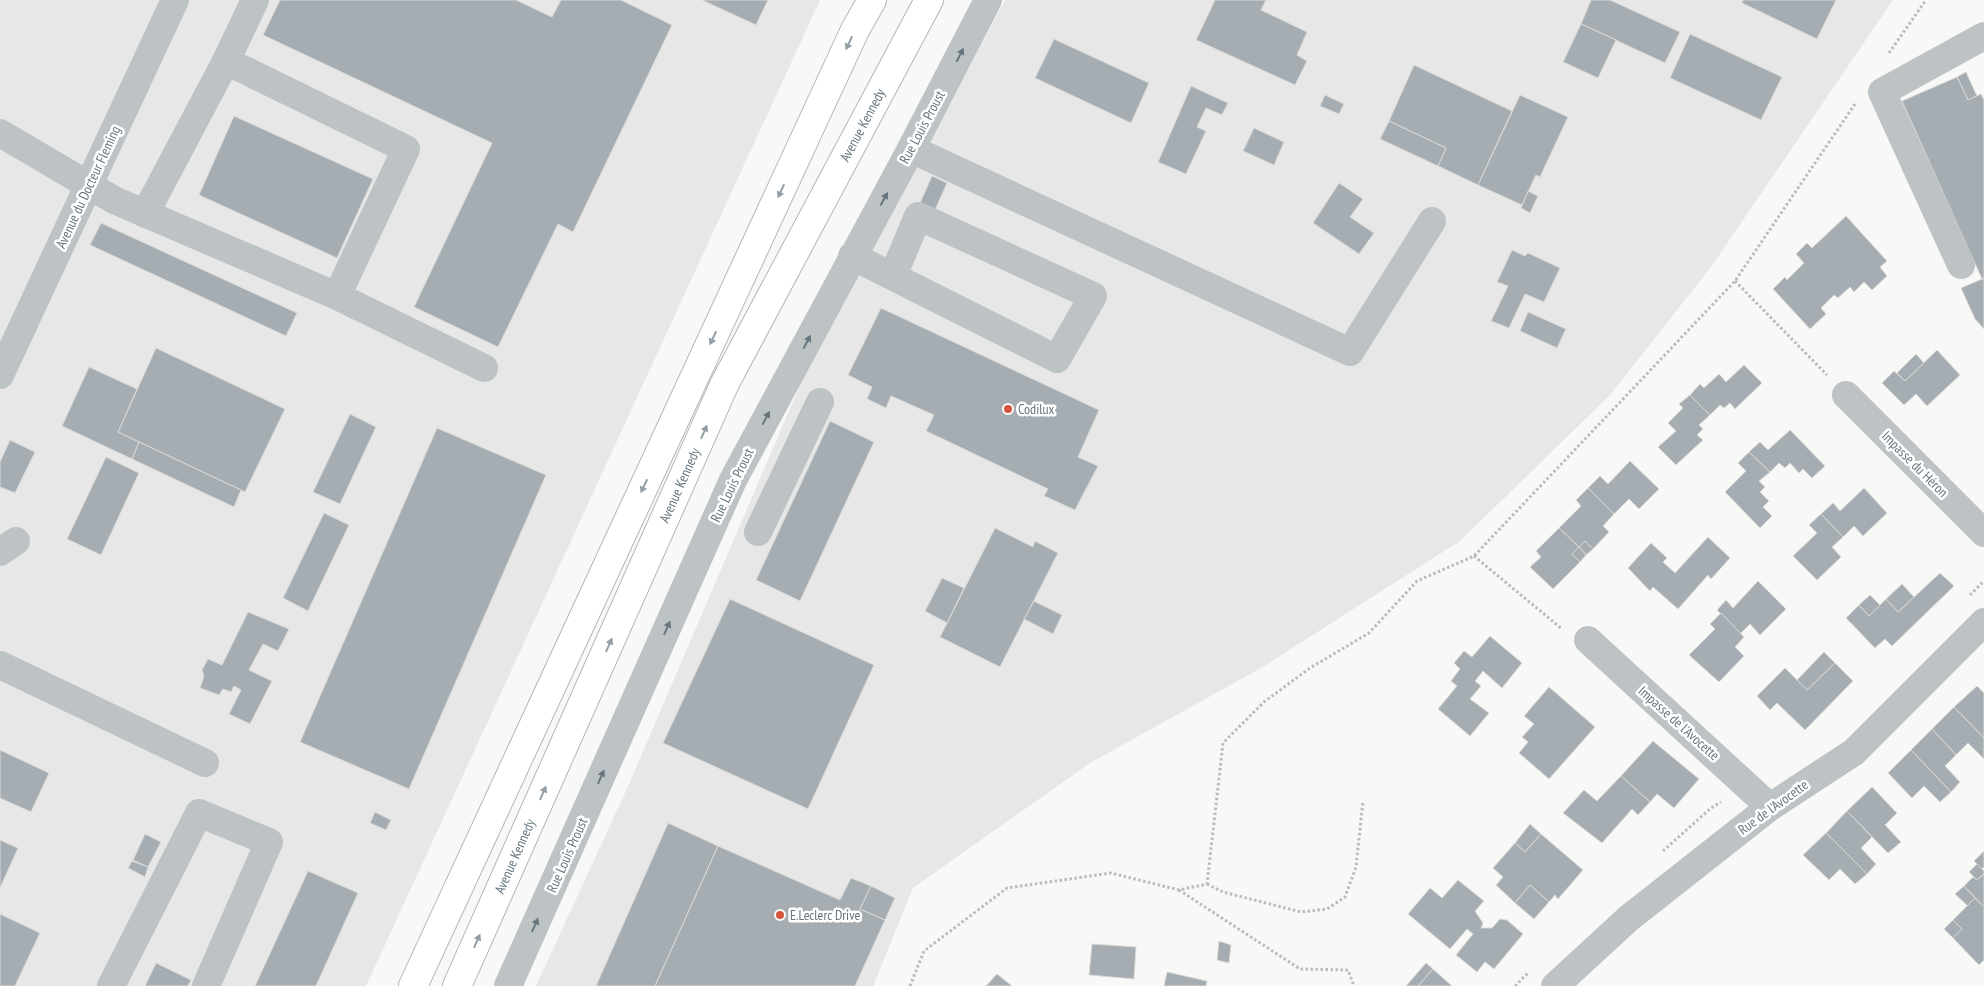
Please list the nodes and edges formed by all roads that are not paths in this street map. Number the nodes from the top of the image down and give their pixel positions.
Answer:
1 (175, 0) edge
2 (255, 0) edge
3 (872, 0) edge
4 (929, 0) edge
5 (988, 0) edge
6 (1984, 36) edge
7 (226, 60) junction
8 (0, 133) edge
9 (911, 150) junction
10 (89, 185) junction
11 (145, 214) junction
12 (1432, 221) dead end
13 (852, 256) junction
14 (1961, 265) dead end
15 (893, 276) junction
16 (337, 296) junction
17 (484, 368) dead end
18 (0, 375) edge
19 (1846, 395) road end
20 (820, 402) dead end
21 (758, 532) dead end
22 (1984, 533) edge
23 (1984, 622) edge
24 (1588, 640) road end
25 (0, 665) edge
26 (205, 763) dead end
27 (1770, 807) junction
28 (111, 986) edge
29 (206, 986) edge
30 (413, 986) edge
31 (457, 986) edge
32 (508, 986) edge
33 (1555, 986) edge

1 - 10 street, Avenue du Docteur Fleming
2 - 7 street
3 -> 30 main road
31 -> 4 main road, Avenue Kennedy
9 -> 5 street, Rue Louis Proust
6 - 14 street
7 - 11 street
7 - 16 street
8 - 10 street
9 - 12 street
13 -> 9 street, Rue Louis Proust
10 - 11 street
10 - 18 street, Avenue du Docteur Fleming
11 - 16 street
13 - 15 street
32 -> 13 street, Rue Louis Proust
15 - 15 street
16 - 17 street
19 - 22 street, Impasse du Héron
20 - 21 street
23 - 27 street, Rue de l'Avocette
24 - 27 street, Impasse de l'Avocette
25 - 26 street
27 - 33 street, Rue de l'Avocette
28 - 29 street

